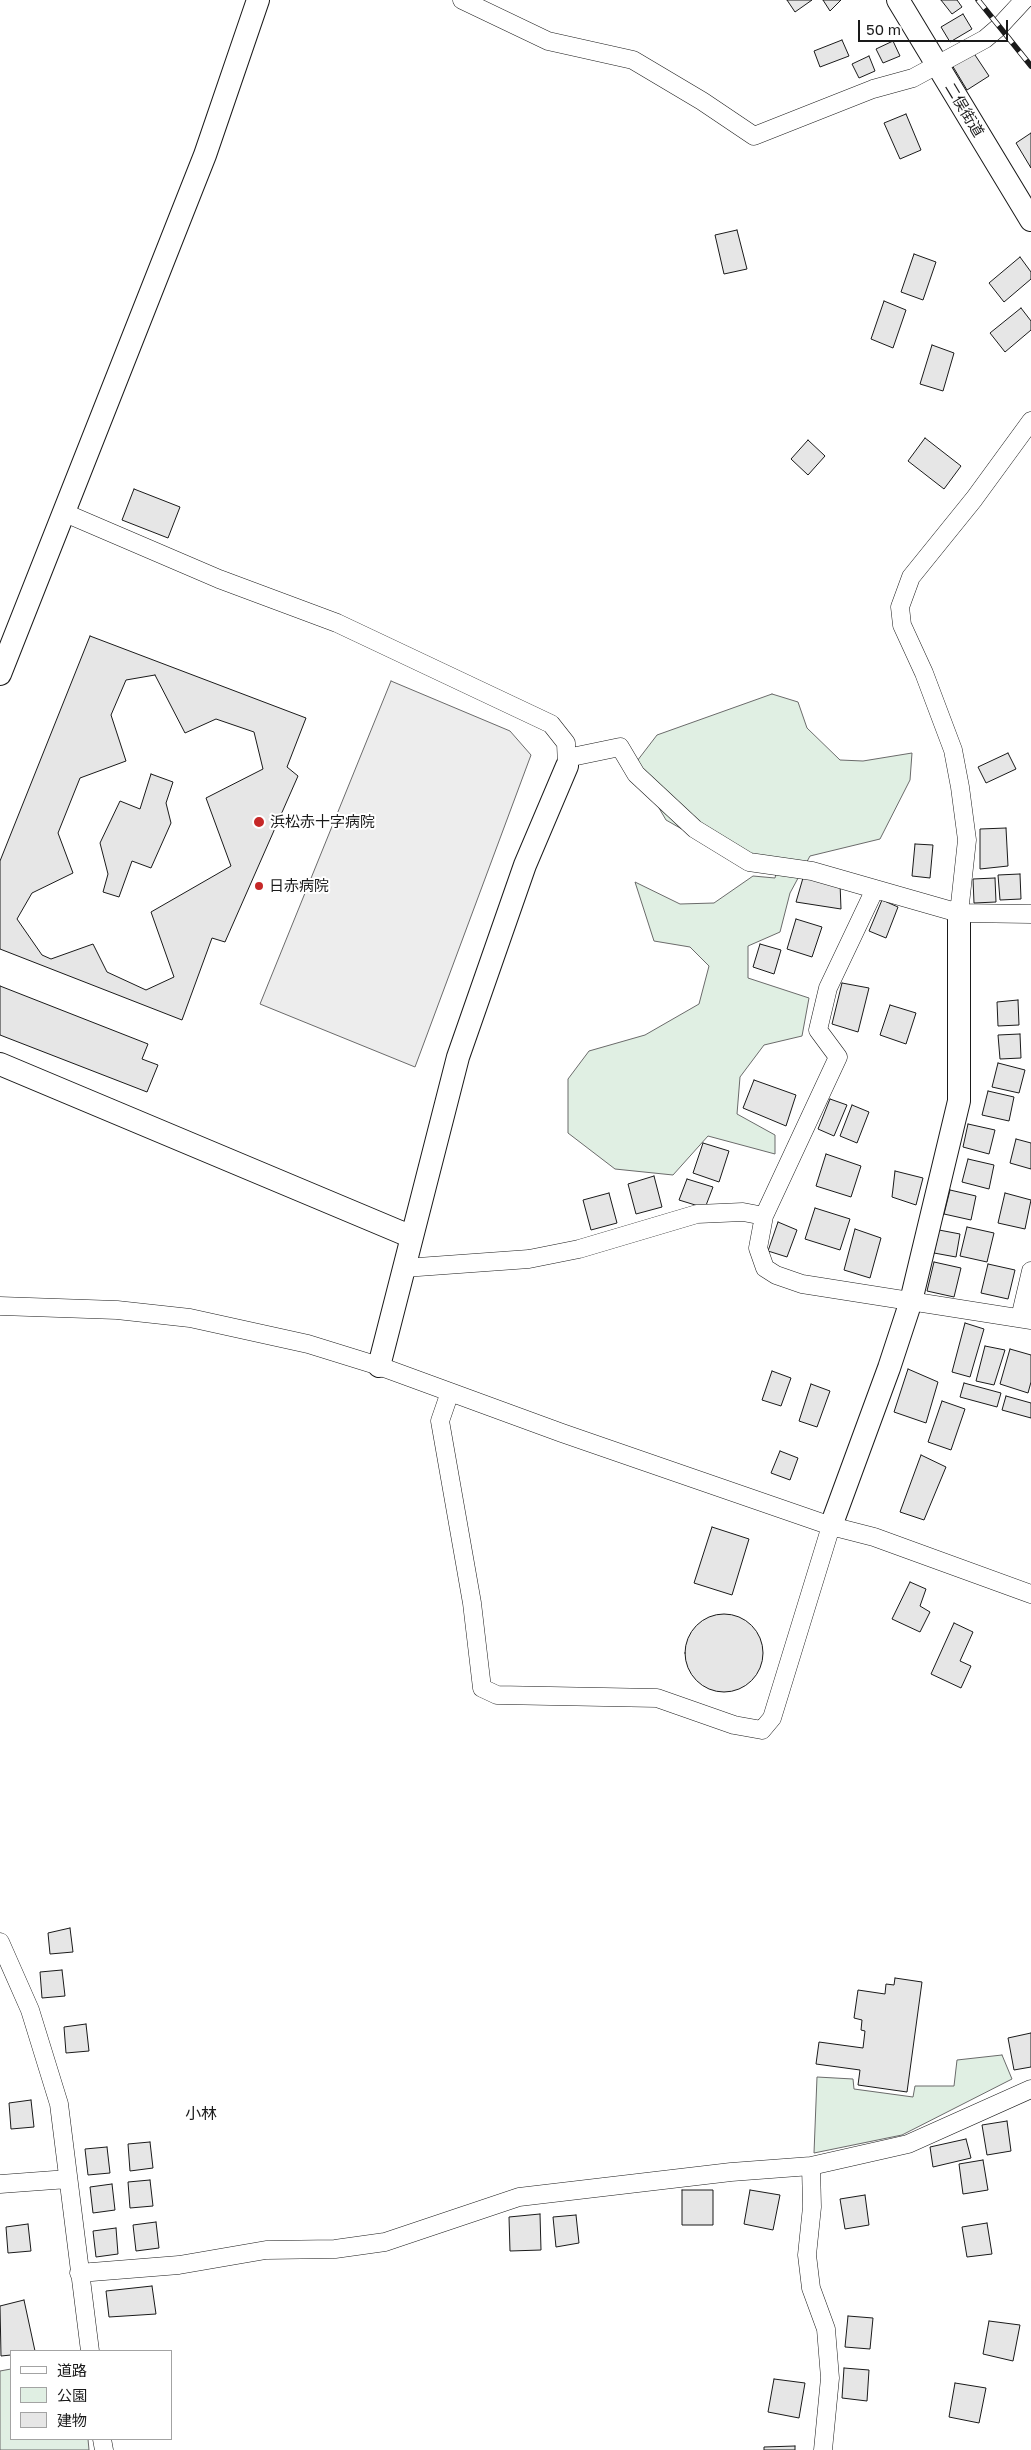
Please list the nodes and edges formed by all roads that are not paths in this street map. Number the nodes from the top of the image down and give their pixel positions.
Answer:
1 (258, 0) edge
2 (462, 0) edge
3 (898, 0) edge
4 (1024, 0) edge
5 (936, 64) junction
6 (1031, 220) edge
7 (1031, 421) edge
8 (65, 513) junction
9 (0, 674) edge
10 (567, 762) junction
11 (875, 889) junction
12 (959, 913) junction
13 (1031, 914) edge
14 (0, 1064) edge
15 (764, 1216) junction
16 (412, 1237) junction
17 (404, 1268) junction
18 (1031, 1271) edge
19 (911, 1301) junction
20 (0, 1306) edge
21 (1025, 1319) edge
22 (379, 1366) junction
23 (450, 1392) junction
24 (830, 1526) junction
25 (1031, 1594) edge
26 (0, 1942) edge
27 (1030, 2095) edge
28 (811, 2166) junction
29 (68, 2179) junction
30 (0, 2184) edge
31 (80, 2272) junction
32 (90, 2350) edge
33 (824, 2450) edge

1 - 8 street
2 - 5 street
3 - 5 street, 二俣街道
4 - 5 street
5 - 6 street, 二俣街道
7 - 12 street
8 - 9 street
8 - 10 street
10 - 11 street
10 - 16 street
11 - 12 street
11 - 15 street
12 - 13 street
12 - 19 street
14 - 16 street
15 - 17 street
15 - 19 street
16 - 17 street
17 - 22 street
18 - 21 street
19 - 21 street
19 - 24 street
20 - 22 street
22 - 23 street
23 - 24 street
23 - 24 street
24 - 25 street
26 - 29 street
27 - 28 street
28 - 31 street
28 - 33 street
29 - 30 street
29 - 31 street
31 - 32 street

